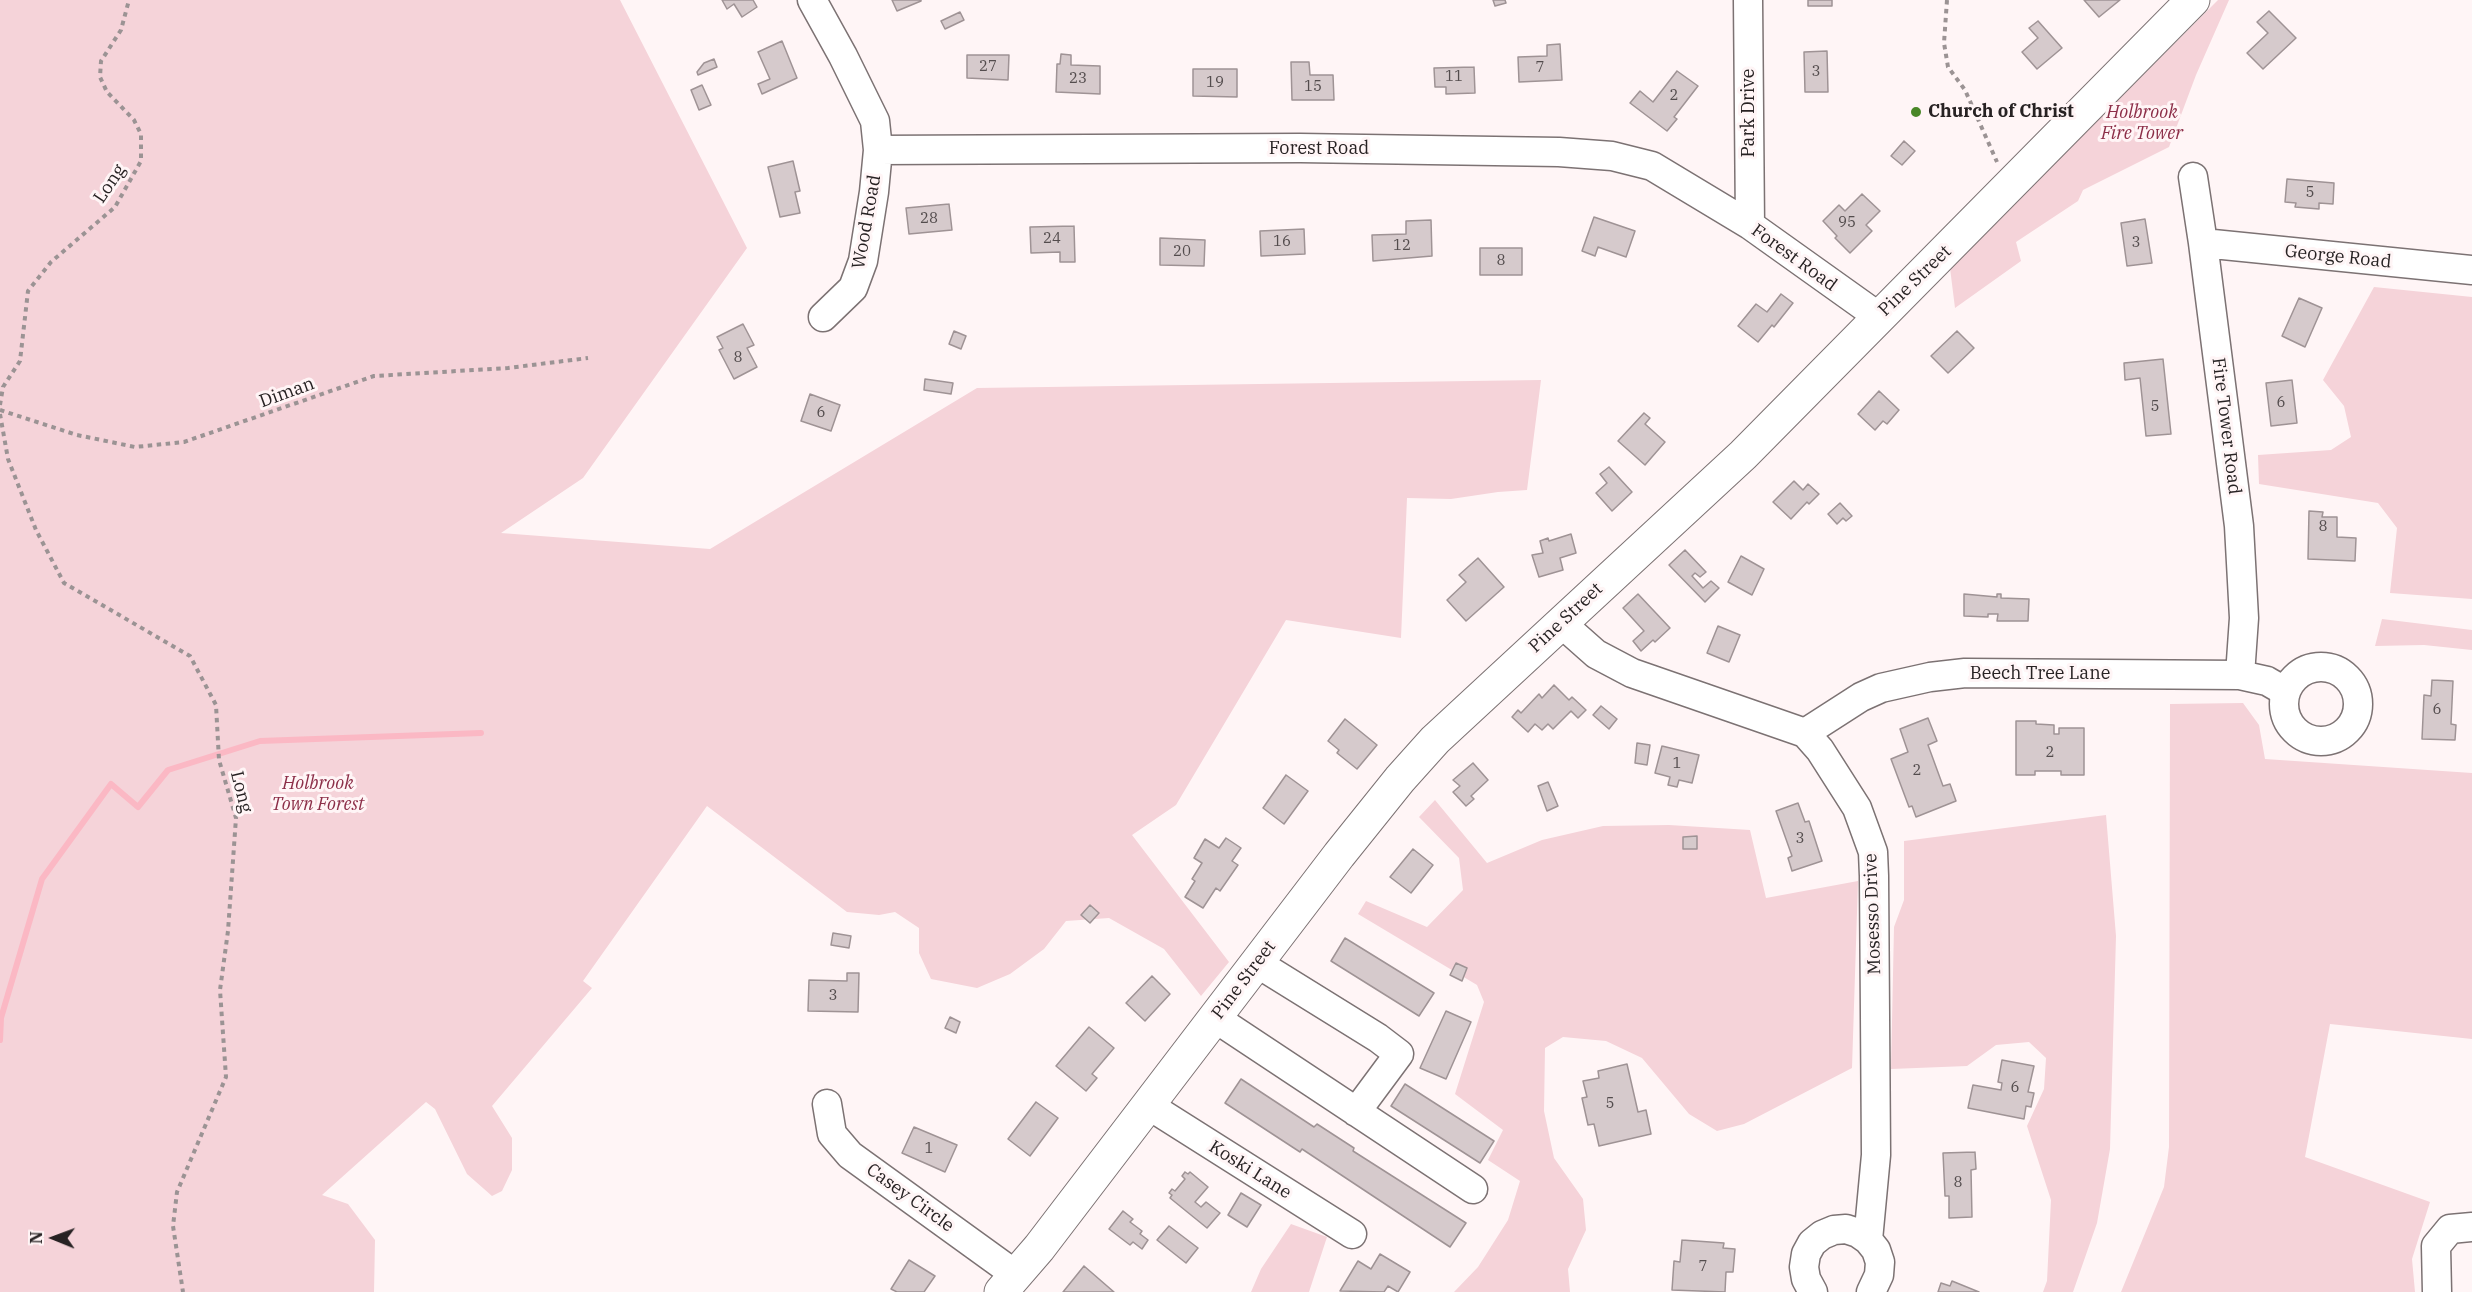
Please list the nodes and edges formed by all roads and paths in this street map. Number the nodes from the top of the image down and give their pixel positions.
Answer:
1 (129, 0) edge
2 (812, 0) edge
3 (1748, 0) edge
4 (1947, 0) edge
5 (2193, 0) edge
6 (878, 150) junction
7 (2193, 177) dead end
8 (2011, 186) junction
9 (1750, 225) junction
10 (2204, 243) junction
11 (2472, 270) edge
12 (823, 317) dead end
13 (1878, 317) junction
14 (588, 358) dead end
15 (0, 405) edge
16 (0, 410) edge
17 (0, 414) edge
18 (1561, 623) junction
19 (2240, 675) junction
20 (2286, 692) dead end
21 (1805, 733) junction
22 (1257, 963) junction
23 (1215, 1018) junction
24 (827, 1104) dead end
25 (1148, 1106) junction
26 (1356, 1112) junction
27 (1473, 1189) dead end
28 (2472, 1227) edge
29 (1352, 1234) dead end
30 (1868, 1240) junction
31 (1009, 1283) edge
32 (183, 1292) edge
33 (1813, 1292) edge
34 (1871, 1292) edge
35 (2437, 1292) edge

1 - 15 path, Long
2 - 6 street
3 - 9 street, Park Drive
4 - 8 path
5 - 8 main road, Pine Street
6 - 9 street, Forest Road
6 - 12 street, Wood Road
7 - 10 street, Fire Tower Road
8 - 13 main road, Pine Street
9 - 13 street, Forest Road
10 - 11 street, George Road
10 - 19 street, Fire Tower Road
13 - 18 main road, Pine Street
14 - 16 path, Diman
17 - 32 path, Long
18 - 21 street
18 - 22 main road, Pine Street
19 - 20 street, Beech Tree Lane
19 - 21 street, Beech Tree Lane
21 - 30 street, Mosesso Drive
22 - 23 main road, Pine Street
22 - 26 street
23 - 25 main road, Pine Street
23 - 26 street
24 - 31 street, Casey Circle
25 - 29 street, Koski Lane
25 - 31 main road, Pine Street
26 - 27 street
28 - 35 street
30 - 33 street
30 - 34 street, Mosesso Drive

